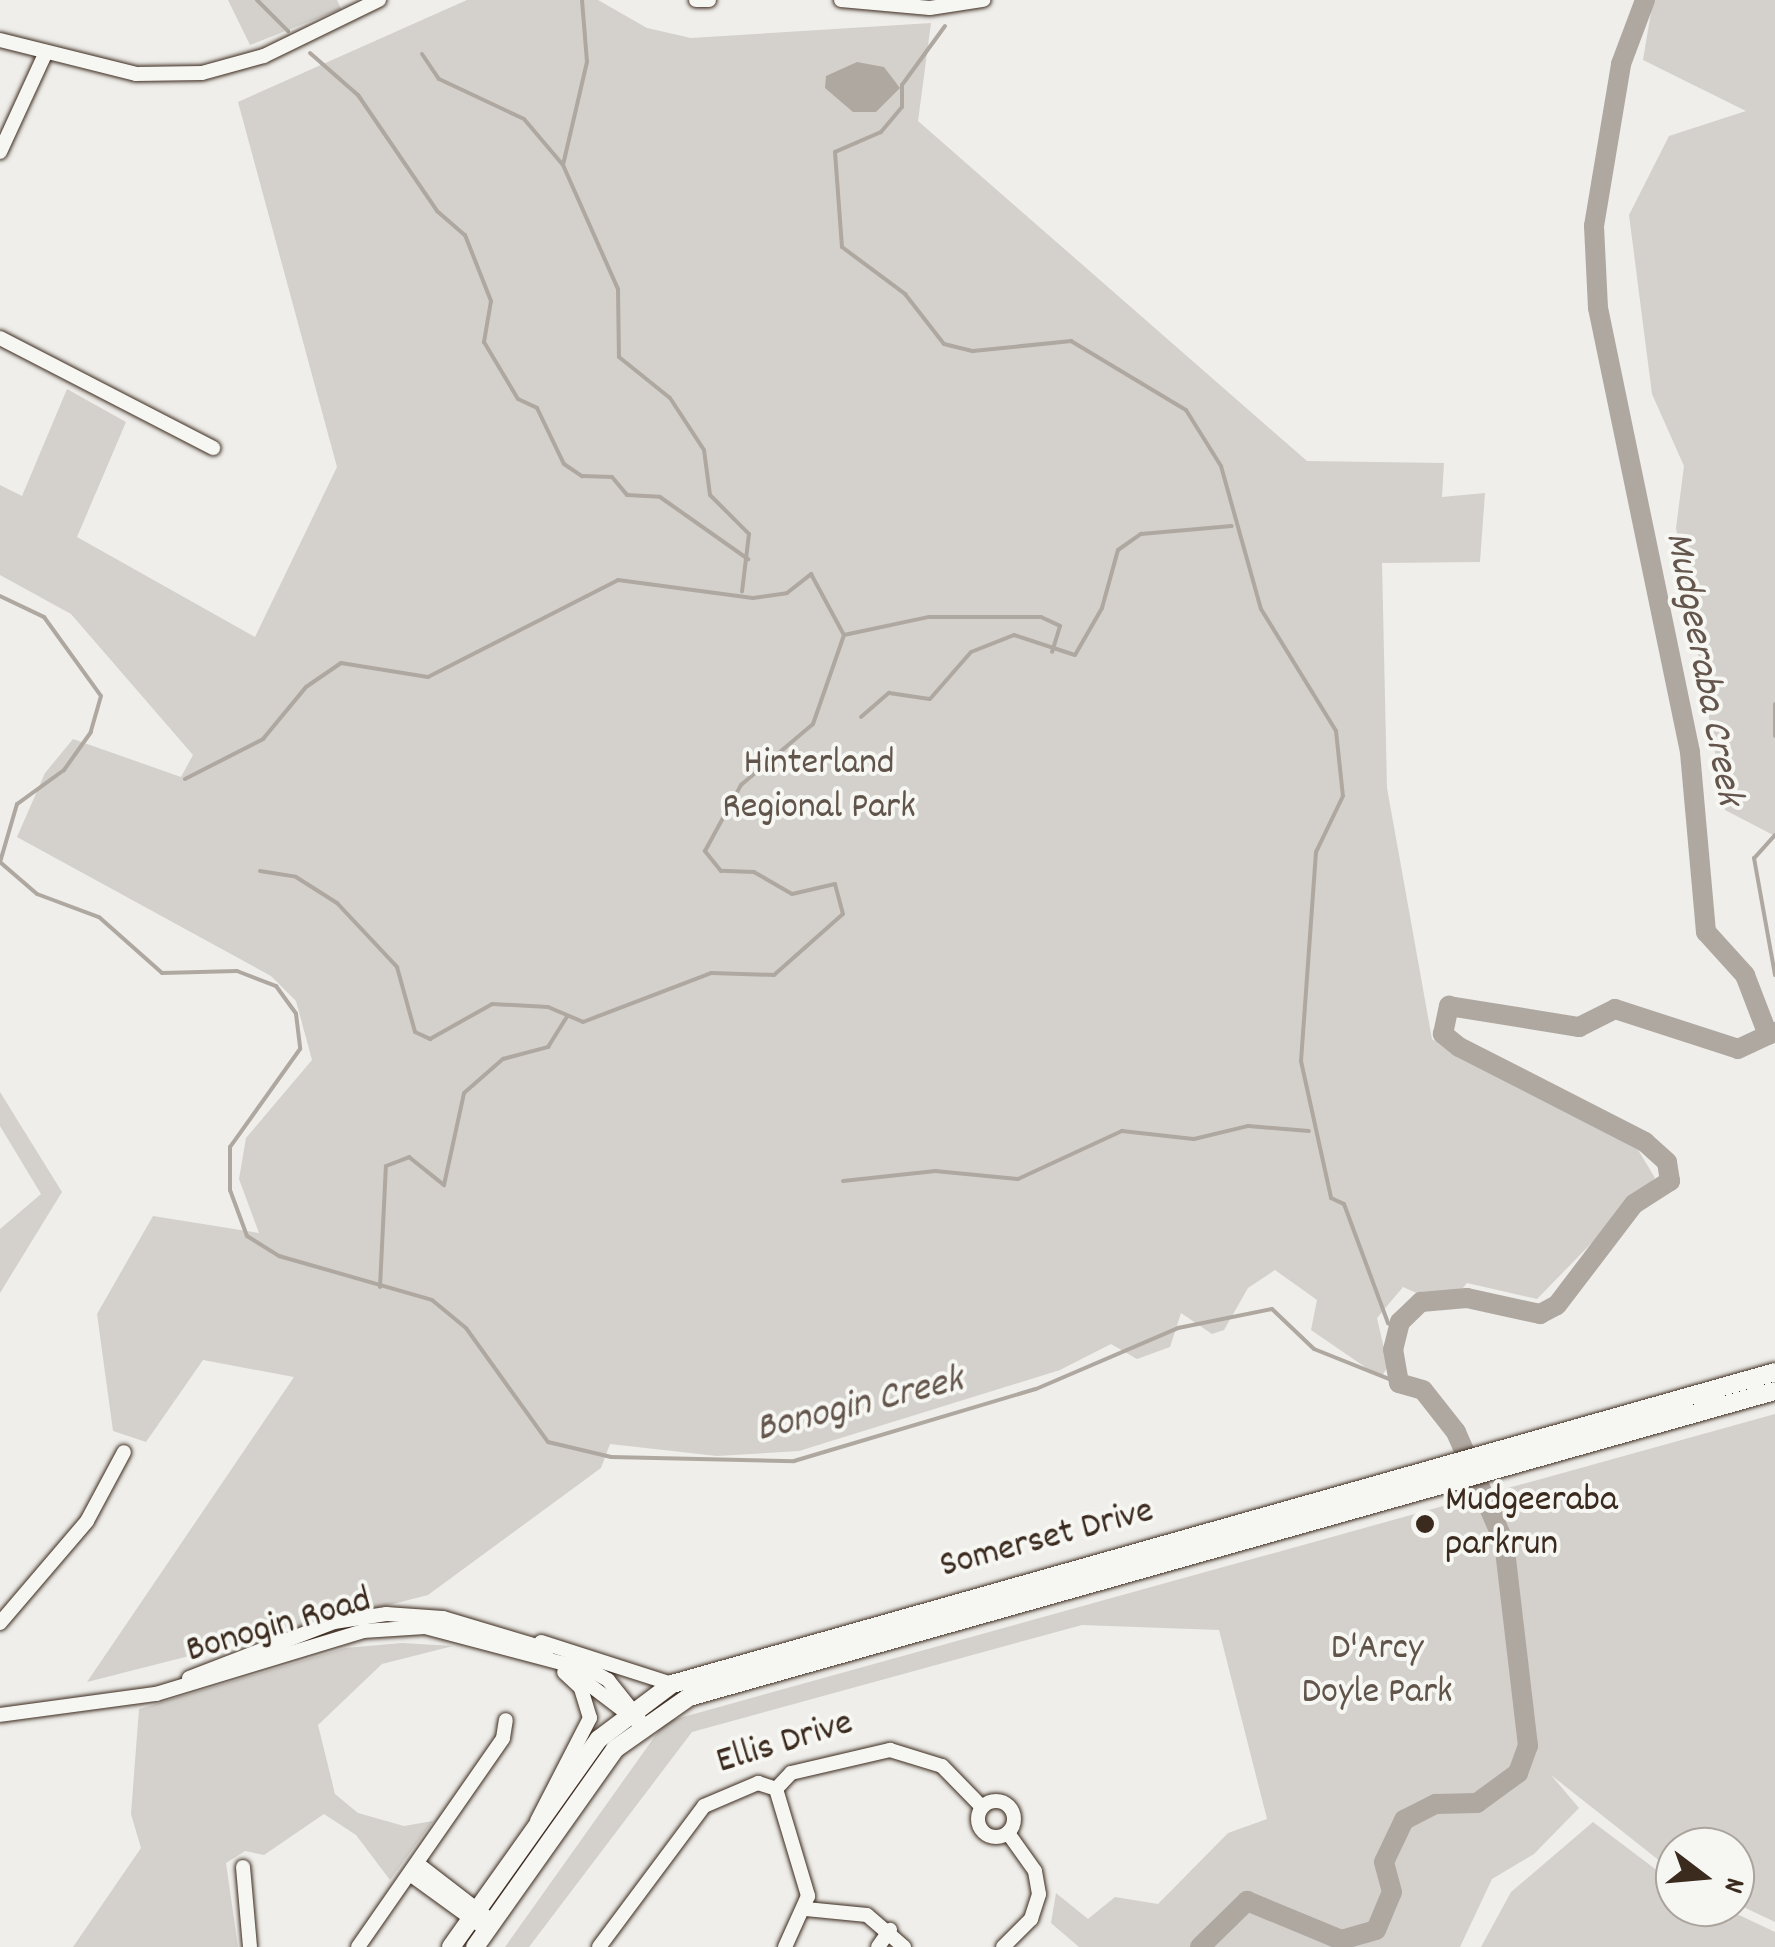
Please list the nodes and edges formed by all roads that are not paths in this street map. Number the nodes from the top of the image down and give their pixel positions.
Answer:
1 (379, 0) edge
2 (696, 0) edge
3 (709, 0) edge
4 (841, 0) edge
5 (983, 0) edge
6 (0, 40) edge
7 (46, 52) junction
8 (0, 152) edge
9 (0, 338) edge
10 (213, 448) dead end
11 (1775, 1372) edge
12 (1775, 1391) edge
13 (124, 1452) dead end
14 (1097, 1560) junction
15 (1103, 1581) junction
16 (0, 1623) edge
17 (363, 1631) junction
18 (273, 1644) junction
19 (519, 1644) junction
20 (672, 1684) junction
21 (136, 1694) junction
22 (0, 1714) edge
23 (634, 1714) junction
24 (506, 1720) dead end
25 (776, 1789) junction
26 (982, 1807) junction
27 (536, 1823) junction
28 (1008, 1833) junction
29 (242, 1867) dead end
30 (414, 1869) junction
31 (806, 1909) junction
32 (474, 1914) junction
33 (490, 1926) junction
34 (890, 1930) junction
35 (250, 1947) edge
36 (358, 1947) edge
37 (451, 1947) edge
38 (475, 1947) edge
39 (599, 1947) edge
40 (785, 1947) edge
41 (878, 1947) edge
42 (904, 1947) edge
43 (1003, 1947) edge

1 - 7 street
2 - 3 street
4 - 5 street
6 - 7 street
7 - 8 street
9 - 10 street
11 - 14 main road, Somerset Drive
12 - 15 main road, Somerset Drive
13 - 16 street
14 - 15 main road
14 - 20 main road, Somerset Drive
15 - 23 main road, Somerset Drive
17 - 18 street
17 - 19 street, Bonogin Road
17 - 21 street, Bonogin Road
18 - 19 street, Bonogin Road
18 - 21 street, Bonogin Road
19 - 20 street
19 - 23 street, Bonogin Road
19 - 27 street
20 - 23 main road, Somerset Drive
21 - 22 street, Bonogin Road
23 - 27 main road, Somerset Drive
23 - 33 main road, Somerset Drive
24 - 30 street
25 - 26 street, Ellis Drive
25 - 31 street
25 - 39 street, Ellis Drive
26 - 28 street, Ellis Drive
26 - 28 street, Ellis Drive
27 - 32 main road, Somerset Drive
28 - 43 street, Ellis Drive
29 - 35 street
30 - 32 street
30 - 36 street
31 - 34 street
31 - 40 street
32 - 33 street
32 - 37 main road, Somerset Drive
33 - 38 main road, Somerset Drive
34 - 41 street
34 - 42 street

